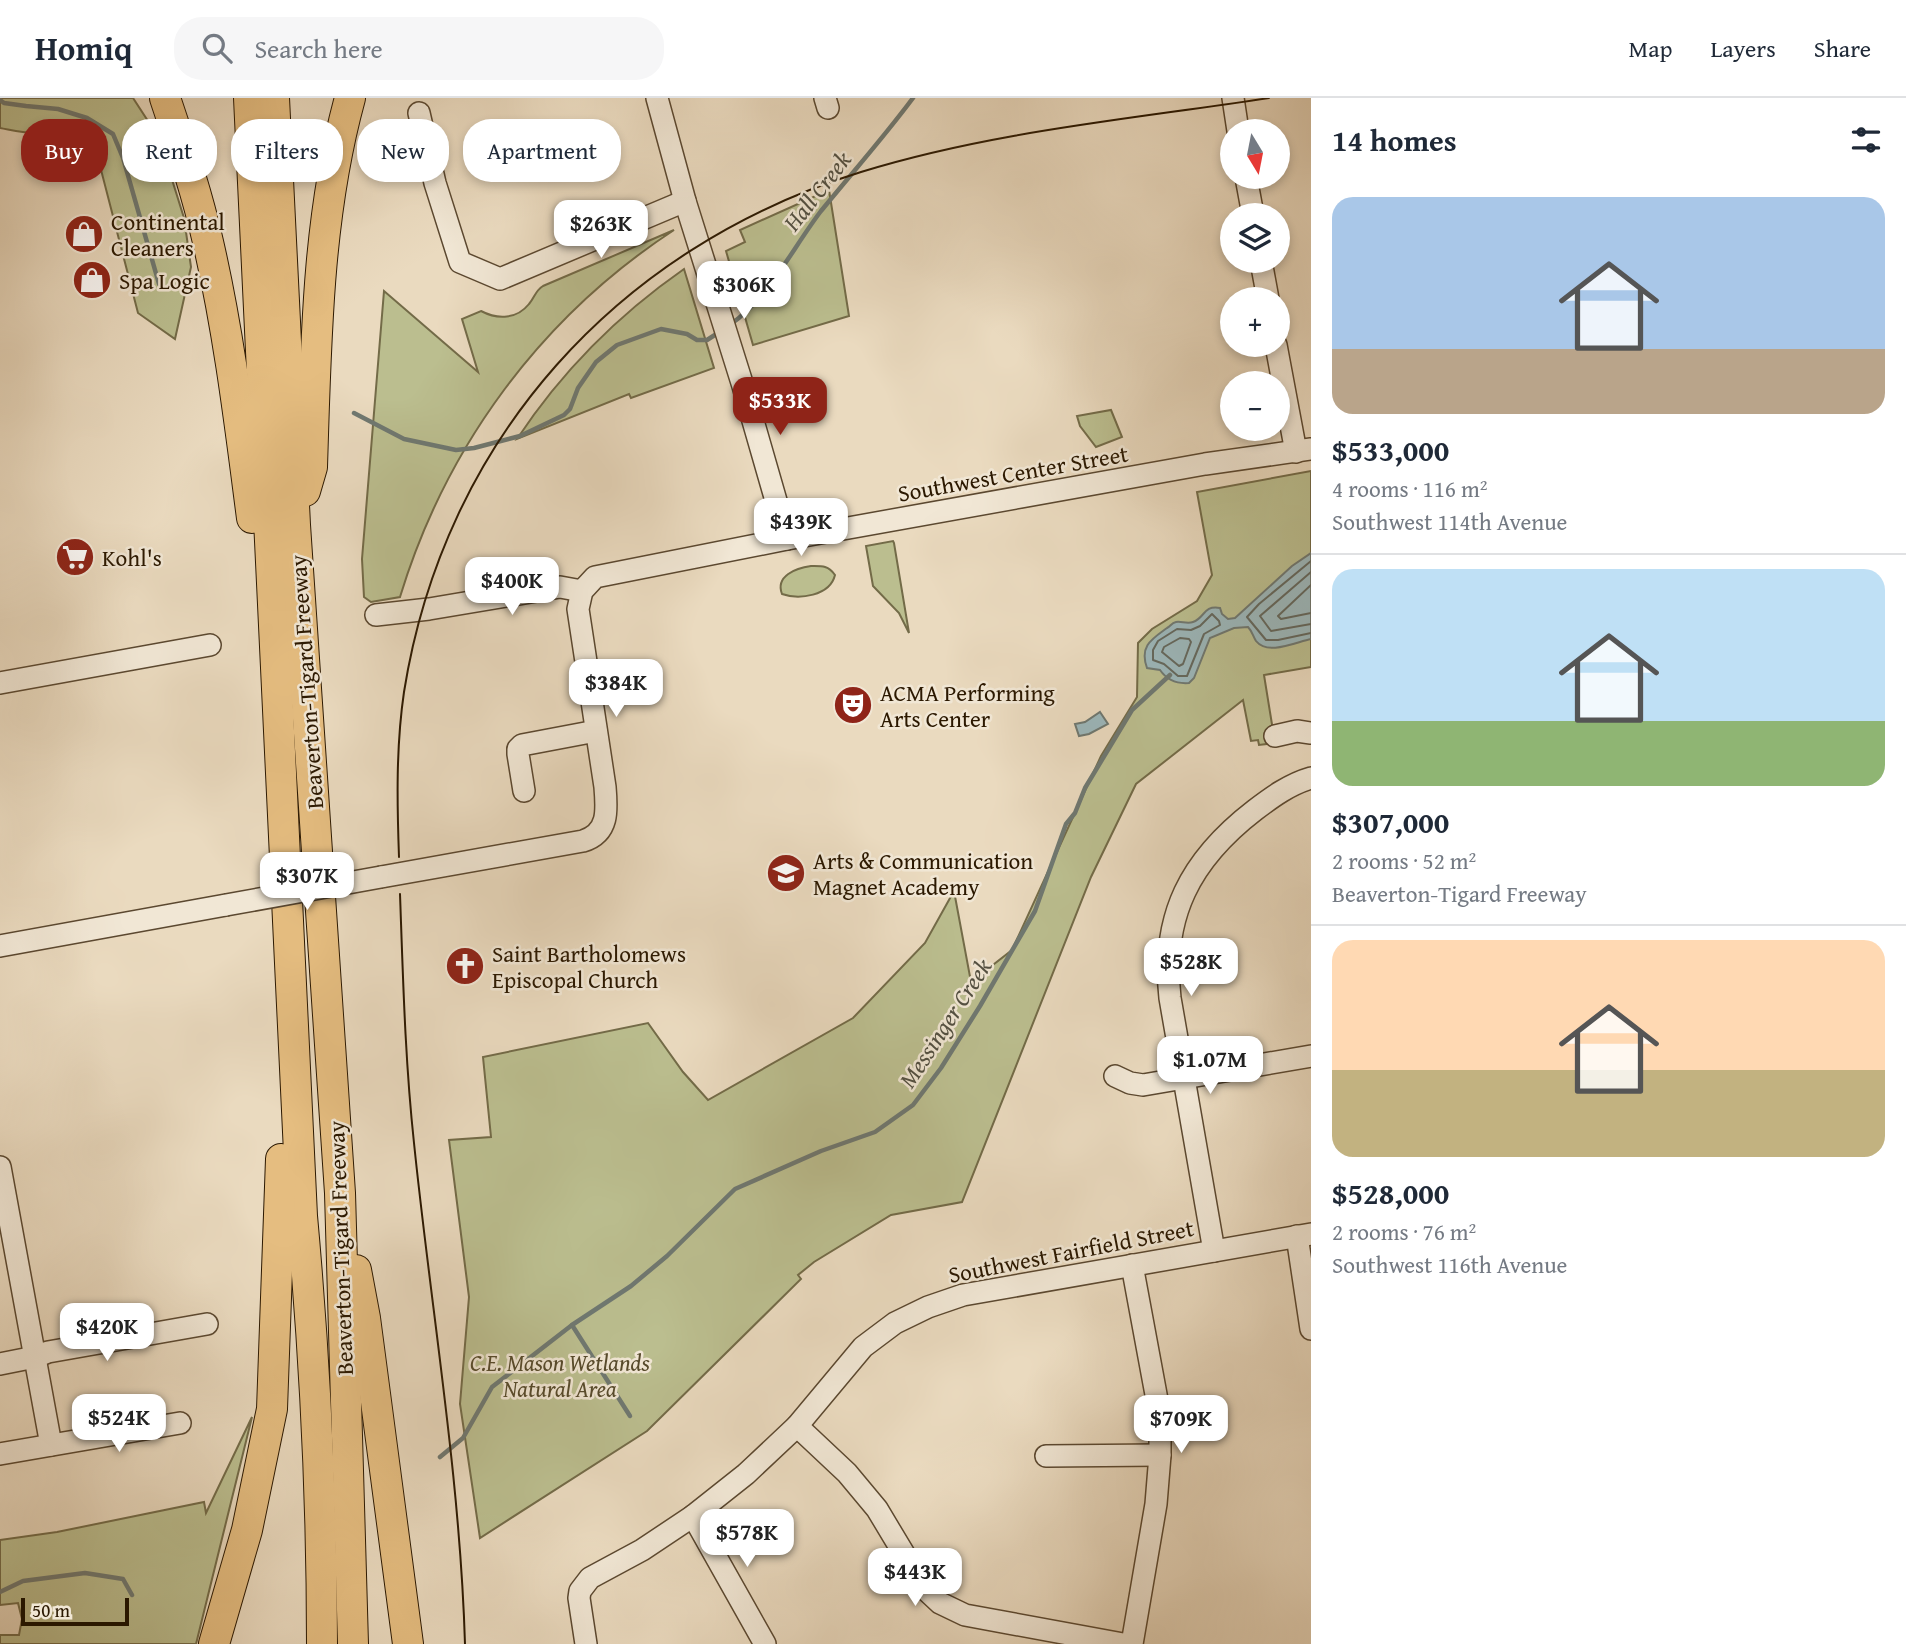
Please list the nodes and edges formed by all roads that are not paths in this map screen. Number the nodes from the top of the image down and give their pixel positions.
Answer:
1 (165, 98) edge
2 (249, 98) edge
3 (274, 98) edge
4 (350, 98) edge
5 (657, 98) edge
6 (1233, 98) edge
7 (419, 113) dead end
8 (1236, 119) edge
9 (685, 201) junction
10 (1279, 357) edge
11 (1303, 450) edge
12 (295, 525) junction
13 (787, 540) junction
14 (582, 591) junction
15 (376, 615) dead end
16 (210, 645) dead end
17 (0, 683) edge
18 (279, 710) junction
19 (596, 731) junction
20 (1311, 733) edge
21 (1275, 736) dead end
22 (1311, 778) edge
23 (524, 791) dead end
24 (0, 946) edge
25 (1311, 1056) edge
26 (1115, 1076) dead end
27 (1184, 1079) junction
28 (296, 1113) junction
29 (0, 1167) edge
30 (340, 1193) junction
31 (5, 1231) edge
32 (1304, 1235) edge
33 (1214, 1251) junction
34 (1132, 1265) junction
35 (207, 1324) dead end
36 (1311, 1329) edge
37 (34, 1357) junction
38 (0, 1364) edge
39 (180, 1423) dead end
40 (797, 1426) junction
41 (51, 1445) junction
42 (0, 1454) edge
43 (1160, 1455) junction
44 (1046, 1456) dead end
45 (693, 1516) junction
46 (214, 1644) edge
47 (322, 1644) edge
48 (353, 1644) edge
49 (408, 1644) edge
50 (586, 1644) edge
51 (765, 1644) edge
52 (1123, 1644) edge
53 (1132, 1644) edge

1 - 18 highway
2 - 18 highway, Beaverton-Tigard Freeway
3 - 12 highway, Beaverton-Tigard Freeway
4 - 12 highway
5 - 9 street
6 - 8 street
7 - 9 street
9 - 13 street
10 - 11 street
11 - 13 street, Southwest Center Street
12 - 30 highway, Beaverton-Tigard Freeway
13 - 14 street, Southwest Center Street
14 - 15 street
14 - 19 street
16 - 17 street
18 - 28 highway, Beaverton-Tigard Freeway
19 - 23 street
19 - 24 street, bridge
20 - 21 street
22 - 27 street
25 - 27 street
26 - 27 street
27 - 33 street
28 - 46 highway
28 - 47 highway, Beaverton-Tigard Freeway
29 - 31 street
30 - 48 highway, Beaverton-Tigard Freeway
30 - 49 highway
31 - 37 street
32 - 33 street, Southwest Fairfield Street
32 - 36 street
33 - 34 street, Southwest Fairfield Street
34 - 40 street, Southwest Fairfield Street
34 - 43 street
35 - 37 street
37 - 38 street
37 - 41 street
39 - 41 street
40 - 45 street, Southwest Fairfield Street
40 - 52 street
41 - 42 street
43 - 44 street
43 - 53 street
45 - 50 street, Southwest Fairfield Street
45 - 51 street

